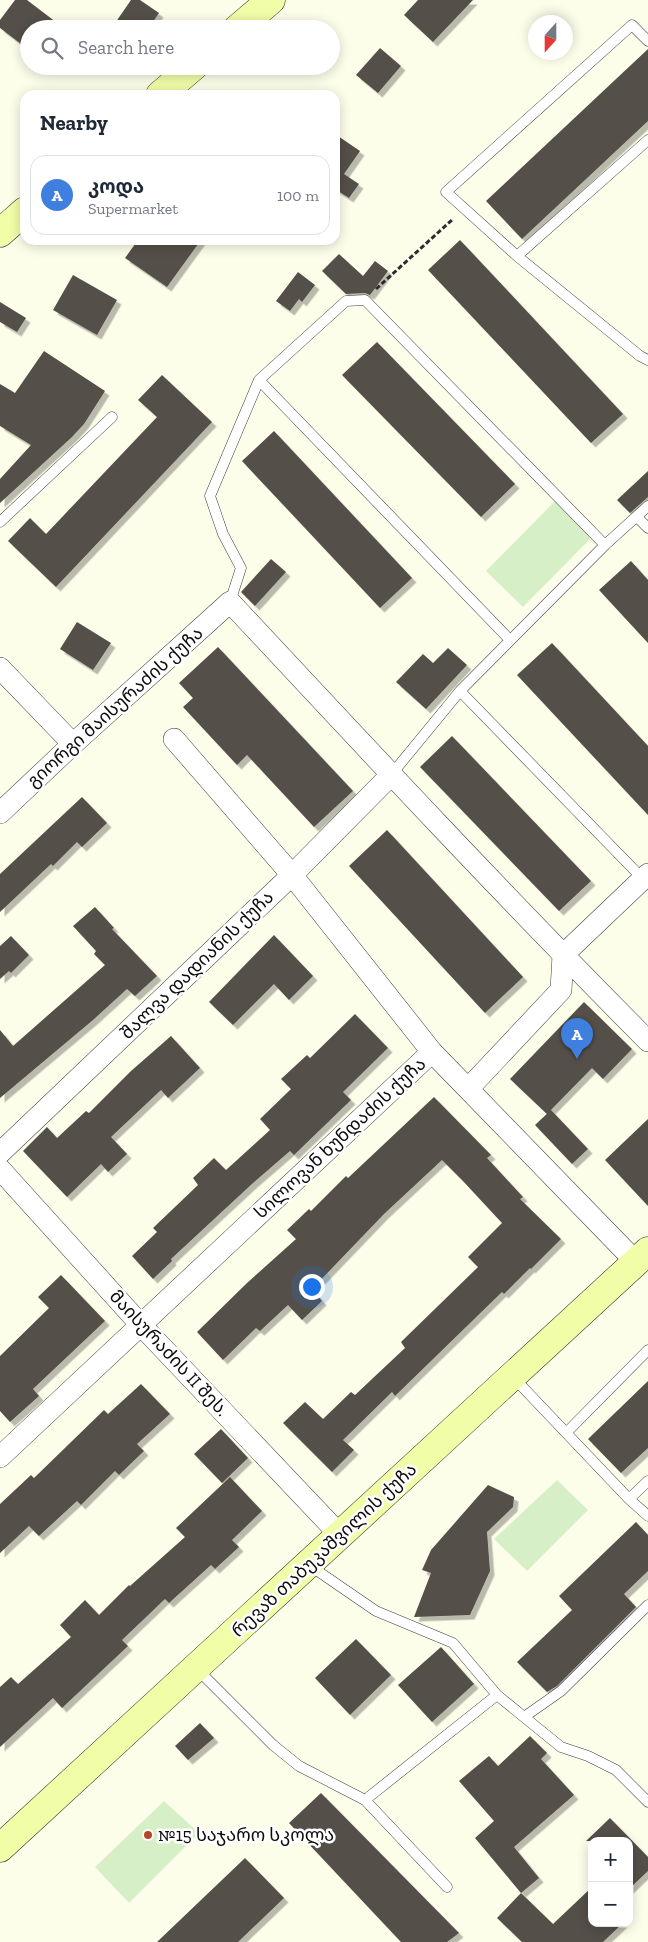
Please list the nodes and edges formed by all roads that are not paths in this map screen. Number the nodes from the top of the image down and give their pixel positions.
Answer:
1 (271, 0) edge
2 (248, 20) edge
3 (648, 41) edge
4 (183, 75) edge
5 (166, 90) edge
6 (648, 140) edge
7 (20, 215) edge
8 (0, 233) edge
9 (517, 256) junction
10 (648, 360) edge
11 (259, 380) junction
12 (112, 417) dead end
13 (648, 506) edge
14 (637, 516) junction
15 (0, 522) edge
16 (648, 528) edge
17 (605, 545) junction
18 (230, 602) junction
19 (510, 640) junction
20 (0, 668) edge
21 (460, 691) junction
22 (174, 739) dead end
23 (73, 744) junction
24 (391, 775) junction
25 (0, 813) edge
26 (292, 874) junction
27 (645, 877) edge
28 (563, 955) junction
29 (648, 1041) edge
30 (432, 1052) junction
31 (468, 1089) junction
32 (0, 1153) edge
33 (0, 1169) edge
34 (642, 1257) edge
35 (140, 1324) junction
36 (648, 1350) edge
37 (512, 1376) junction
38 (566, 1432) junction
39 (0, 1457) edge
40 (648, 1481) edge
41 (629, 1499) junction
42 (648, 1516) edge
43 (340, 1535) junction
44 (308, 1564) junction
45 (648, 1605) edge
46 (196, 1668) junction
47 (497, 1695) junction
48 (524, 1717) junction
49 (365, 1800) junction
50 (648, 1802) edge
51 (0, 1848) edge
52 (447, 1887) dead end

1 - 2 main road
3 - 9 lane
4 - 5 main road
6 - 9 lane
7 - 8 main road
9 - 10 lane
11 - 17 lane
11 - 18 lane
11 - 19 lane
12 - 15 lane
13 - 14 lane
14 - 16 lane
14 - 17 lane
17 - 19 lane
18 - 23 street, გიორგი მაისურაძის ქუჩა
18 - 24 street
19 - 21 lane
20 - 23 street
21 - 24 lane
21 - 27 lane
22 - 26 street
23 - 25 street, გიორგი მაისურაძის ქუჩა
24 - 26 street, შალვა დადიანის ქუჩა
24 - 28 street
26 - 30 street
26 - 32 street, შალვა დადიანის ქუჩა
27 - 28 street
28 - 29 street
28 - 31 street
30 - 31 street, სილოვან ხუნდაძის ქუჩა
30 - 35 street, სილოვან ხუნდაძის ქუჩა
31 - 34 street, სილოვან ხუნდაძის ქუჩა
33 - 35 street, მაისურაძის II შეს.
34 - 37 main road, რევაზ თაბუკაშვილის ქუჩა
35 - 39 street, სილოვან ხუნდაძის ქუჩა
35 - 43 street, მაისურაძის II შეს.
36 - 38 lane
37 - 38 lane
37 - 43 main road, რევაზ თაბუკაშვილის ქუჩა
38 - 41 lane
40 - 41 lane
41 - 42 lane
43 - 44 main road, რევაზ თაბუკაშვილის ქუჩა
44 - 46 main road, რევაზ თაბუკაშვილის ქუჩა
44 - 47 lane
45 - 48 lane
46 - 49 lane
46 - 51 main road, რევაზ თაბუკაშვილის ქუჩა
47 - 48 lane
47 - 49 lane
48 - 50 lane
49 - 52 lane

